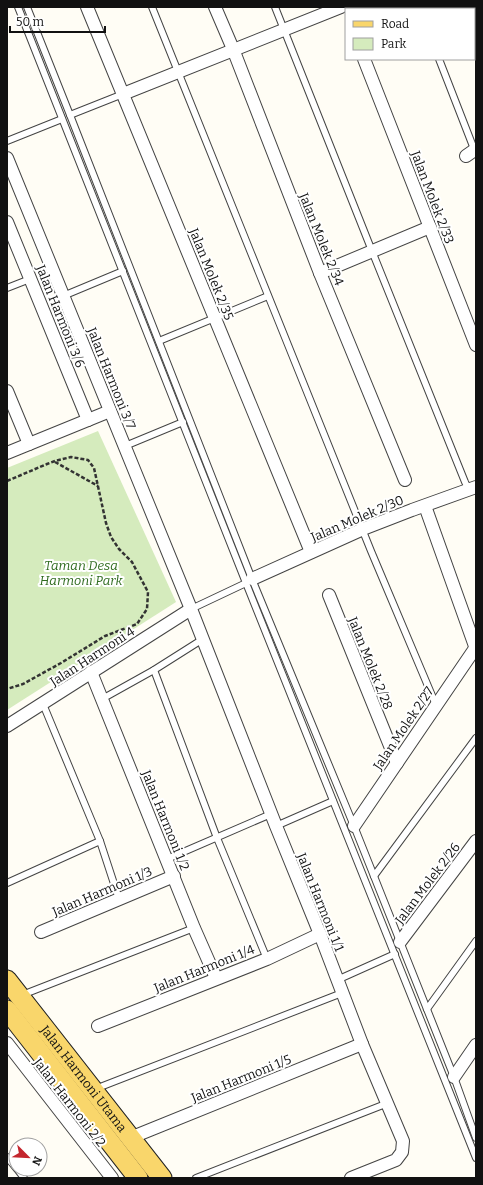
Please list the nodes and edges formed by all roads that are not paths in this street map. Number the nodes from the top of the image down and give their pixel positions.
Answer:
1 (18, 7) edge
2 (27, 7) edge
3 (87, 7) edge
4 (152, 7) edge
5 (215, 7) edge
6 (275, 7) edge
7 (343, 7) edge
8 (283, 30) junction
9 (233, 49) junction
10 (364, 60) edge
11 (439, 60) edge
12 (178, 71) junction
13 (122, 94) junction
14 (70, 115) junction
15 (62, 119) junction
16 (7, 141) edge
17 (472, 151) edge
18 (7, 158) edge
19 (7, 222) edge
20 (430, 227) junction
21 (372, 251) junction
22 (123, 271) junction
23 (320, 272) junction
24 (30, 279) junction
25 (7, 288) edge
26 (63, 296) junction
27 (268, 296) junction
28 (215, 318) junction
29 (159, 341) junction
30 (476, 345) edge
31 (7, 391) edge
32 (110, 411) junction
33 (88, 420) junction
34 (183, 422) junction
35 (29, 444) junction
36 (125, 446) junction
37 (7, 453) edge
38 (405, 480) dead end
39 (473, 489) edge
40 (425, 506) junction
41 (363, 530) junction
42 (311, 552) junction
43 (249, 581) junction
44 (329, 595) dead end
45 (191, 608) junction
46 (203, 640) junction
47 (476, 647) edge
48 (154, 670) junction
49 (92, 672) junction
50 (102, 699) junction
51 (43, 704) junction
52 (436, 705) junction
53 (7, 726) edge
54 (476, 738) edge
55 (397, 763) junction
56 (333, 801) junction
57 (271, 814) junction
58 (276, 826) junction
59 (354, 826) junction
60 (218, 838) junction
61 (100, 841) junction
62 (476, 841) edge
63 (167, 859) junction
64 (174, 876) junction
65 (374, 876) junction
66 (7, 882) edge
67 (120, 899) junction
68 (194, 928) junction
69 (41, 932) dead end
70 (320, 934) junction
71 (476, 941) edge
72 (400, 942) junction
73 (395, 954) junction
74 (267, 959) junction
75 (216, 978) junction
76 (7, 980) edge
77 (337, 980) junction
78 (342, 993) junction
79 (20, 996) junction
80 (427, 1009) junction
81 (7, 1010) edge
82 (98, 1026) dead end
83 (362, 1044) junction
84 (476, 1045) edge
85 (8, 1047) edge
86 (454, 1077) junction
87 (92, 1090) junction
88 (388, 1104) junction
89 (130, 1138) junction
90 (476, 1138) edge
91 (476, 1158) edge
92 (112, 1178) edge
93 (138, 1178) edge
94 (162, 1178) edge
95 (196, 1178) edge
96 (351, 1178) edge

1 - 15 lane
2 - 14 lane
3 - 13 street, Jalan Molek 2/35
4 - 12 lane
5 - 9 street, Jalan Molek 2/34
6 - 8 lane
7 - 8 street
8 - 9 street
8 - 21 lane
9 - 12 street
9 - 23 street, Jalan Molek 2/34
10 - 20 street, Jalan Molek 2/33
11 - 17 lane
12 - 13 street
12 - 27 lane
13 - 14 lane
13 - 28 street, Jalan Molek 2/35
14 - 29 lane
15 - 16 lane
15 - 22 lane
18 - 26 street, Jalan Harmoni 3/7
19 - 24 street, Jalan Harmoni 3/6
20 - 21 street
20 - 30 street, Jalan Molek 2/33
21 - 23 street
21 - 39 lane
22 - 26 lane
22 - 34 lane
23 - 38 street, Jalan Molek 2/34
24 - 25 lane
24 - 33 street, Jalan Harmoni 3/6
26 - 32 street, Jalan Harmoni 3/7
27 - 28 lane
27 - 41 lane
28 - 29 lane
28 - 42 street, Jalan Molek 2/35
29 - 43 lane
31 - 35 street
32 - 33 street
32 - 36 street, Jalan Harmoni 3/7
33 - 35 street
34 - 36 lane
34 - 43 lane
35 - 37 street
36 - 45 street, Jalan Harmoni 3/7
39 - 40 street, Jalan Molek 2/30
40 - 41 street, Jalan Molek 2/30
40 - 47 street
41 - 42 street, Jalan Molek 2/30
41 - 52 lane
42 - 43 street, Jalan Molek 2/30
43 - 45 lane
43 - 56 lane
43 - 59 lane
44 - 55 street, Jalan Molek 2/28
45 - 46 street, Jalan Harmoni 1/1
45 - 49 street, Jalan Harmoni 4
46 - 48 lane
46 - 57 street, Jalan Harmoni 1/1
47 - 52 street, Jalan Molek 2/27
48 - 50 lane
48 - 60 lane
49 - 50 street, Jalan Harmoni 1/2
49 - 51 street, Jalan Harmoni 4
50 - 63 street, Jalan Harmoni 1/2
51 - 53 street, Jalan Harmoni 4
51 - 61 lane
52 - 55 street, Jalan Molek 2/27
54 - 65 lane
55 - 59 street, Jalan Molek 2/27
56 - 58 lane
56 - 73 lane
57 - 58 street, Jalan Harmoni 1/1
57 - 60 lane
58 - 70 street, Jalan Harmoni 1/1
59 - 65 lane
60 - 63 lane
60 - 74 lane
61 - 66 lane
61 - 67 lane
62 - 72 street, Jalan Molek 2/26
63 - 64 street, Jalan Harmoni 1/2
64 - 67 street, Jalan Harmoni 1/3
64 - 68 street, Jalan Harmoni 1/2
65 - 72 lane
67 - 69 street, Jalan Harmoni 1/3
68 - 75 street, Jalan Harmoni 1/2
68 - 79 lane
70 - 74 street, Jalan Harmoni 1/4
70 - 77 street, Jalan Harmoni 1/1
71 - 80 lane
72 - 80 lane
73 - 77 lane
73 - 91 lane
74 - 75 street, Jalan Harmoni 1/4
75 - 82 street, Jalan Harmoni 1/4
76 - 79 main road, Jalan Harmoni Utama
77 - 78 street, Jalan Harmoni 1/1
78 - 83 street, Jalan Harmoni 1/1
78 - 87 lane
79 - 87 main road, Jalan Harmoni Utama
80 - 86 lane
81 - 93 main road, Jalan Harmoni Utama
83 - 88 street, Jalan Harmoni 1/1
83 - 89 street, Jalan Harmoni 1/5
84 - 86 street
85 - 92 street, Jalan Harmoni 2/2
86 - 90 lane
87 - 89 main road, Jalan Harmoni Utama
88 - 95 lane
88 - 96 street, Jalan Harmoni 1/1
89 - 94 main road, Jalan Harmoni Utama

